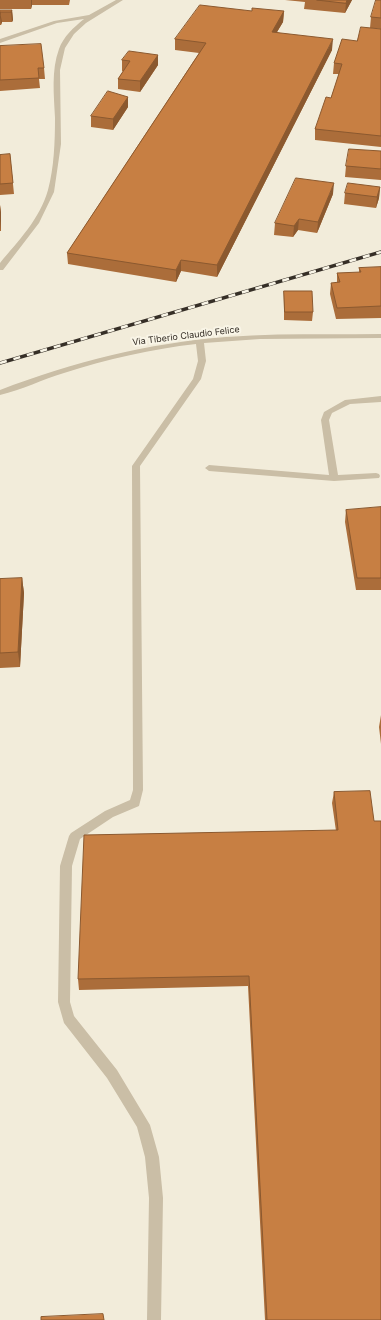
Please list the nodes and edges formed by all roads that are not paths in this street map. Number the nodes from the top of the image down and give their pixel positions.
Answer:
1 (120, 0) edge
2 (90, 17) junction
3 (0, 41) edge
4 (0, 268) edge
5 (381, 336) edge
6 (200, 342) junction
7 (0, 393) edge
8 (381, 399) edge
9 (209, 468) dead end
10 (376, 476) dead end
11 (334, 478) junction
12 (154, 1320) edge

1 - 2 street
2 - 3 street
2 - 4 street
5 - 6 street, Via Tiberio Claudio Felice
6 - 7 street, Via Tiberio Claudio Felice
6 - 12 street
8 - 11 street
9 - 11 street
10 - 11 street

